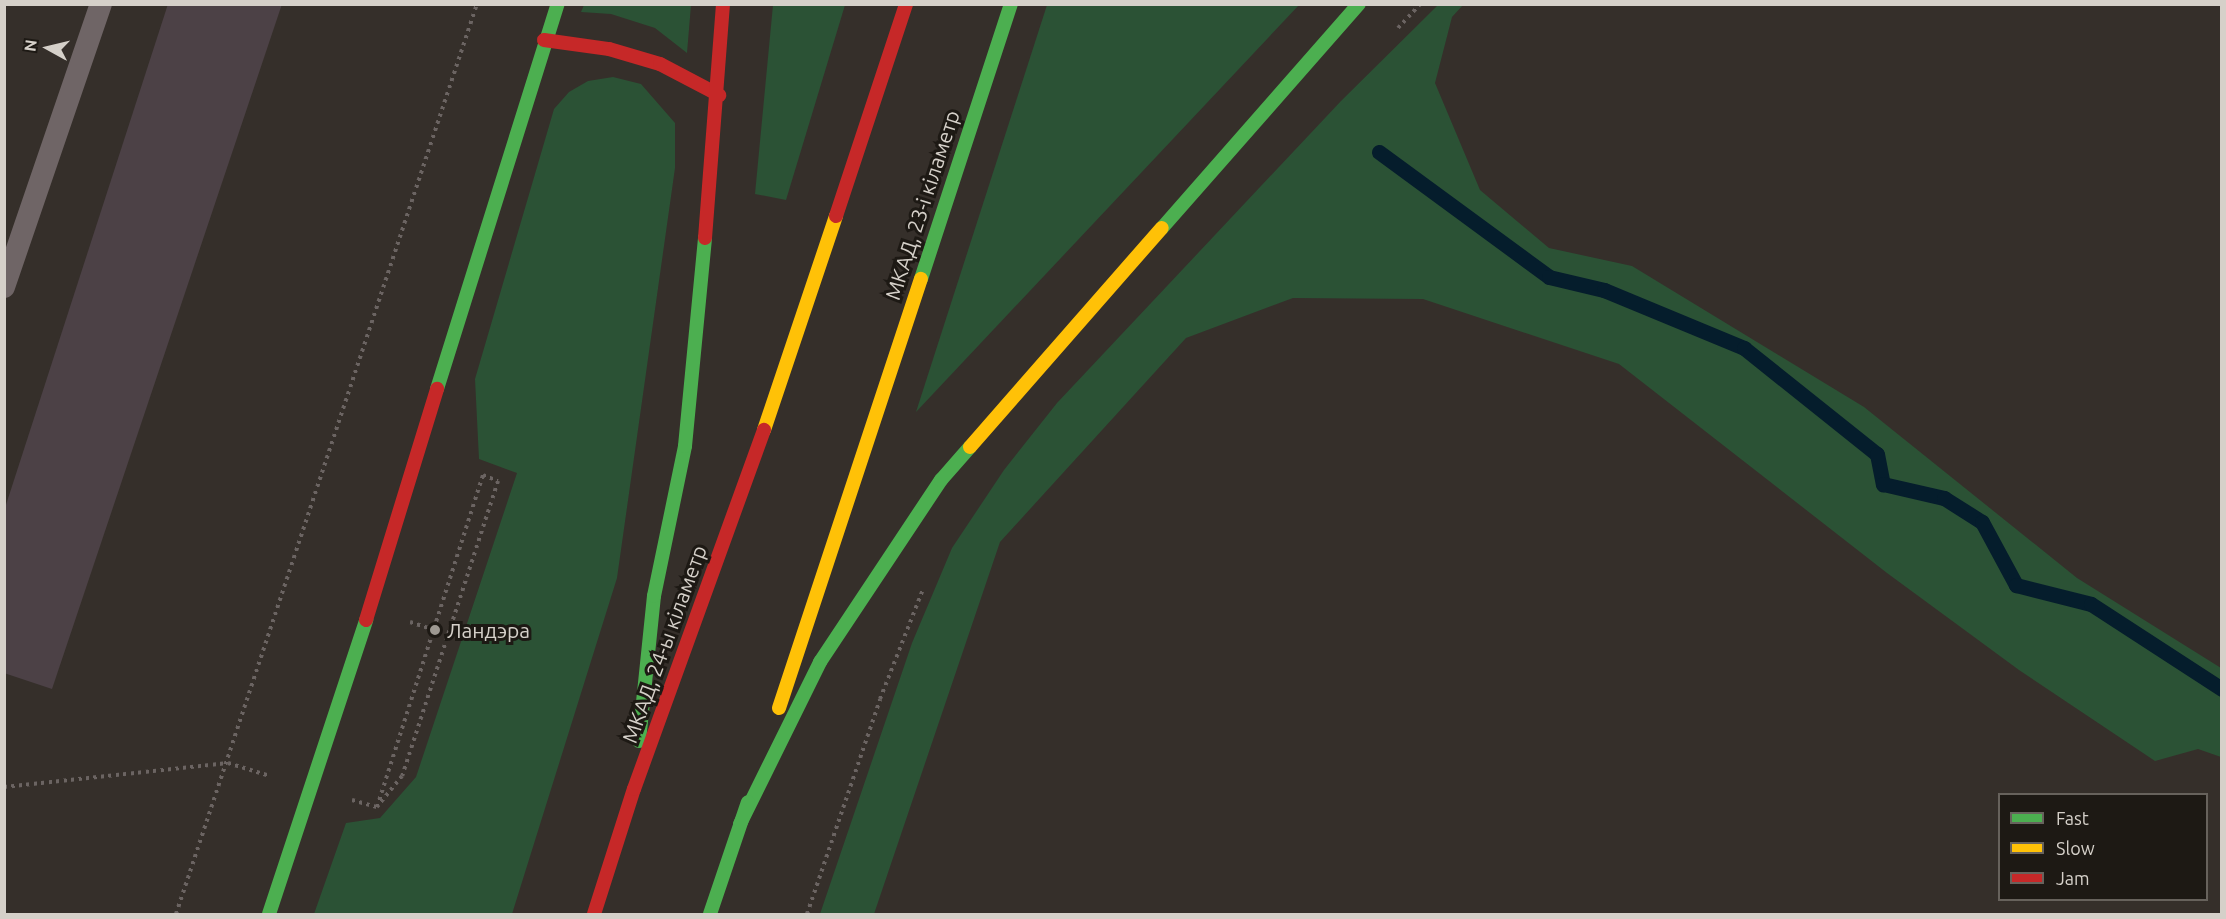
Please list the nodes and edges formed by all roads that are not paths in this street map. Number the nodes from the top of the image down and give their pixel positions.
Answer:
1 (101, 4) edge
2 (558, 4) edge
3 (723, 4) edge
4 (906, 4) edge
5 (1011, 4) edge
6 (1359, 4) edge
7 (544, 40) junction
8 (719, 95) junction
9 (10, 252) edge
10 (4, 287) edge
11 (634, 789) junction
12 (740, 824) junction
13 (269, 915) edge
14 (594, 915) edge
15 (710, 915) edge

1 - 9 lane
2 - 7 main road
3 - 8 main road
4 - 11 main road, МКАД, 24-ы кіламетр
5 - 12 main road, МКАД, 23-і кіламетр
6 - 12 main road
7 - 8 main road
7 - 13 main road
8 - 11 main road
9 - 10 lane
11 - 14 main road, МКАД, 24-ы кіламетр
12 - 15 main road

